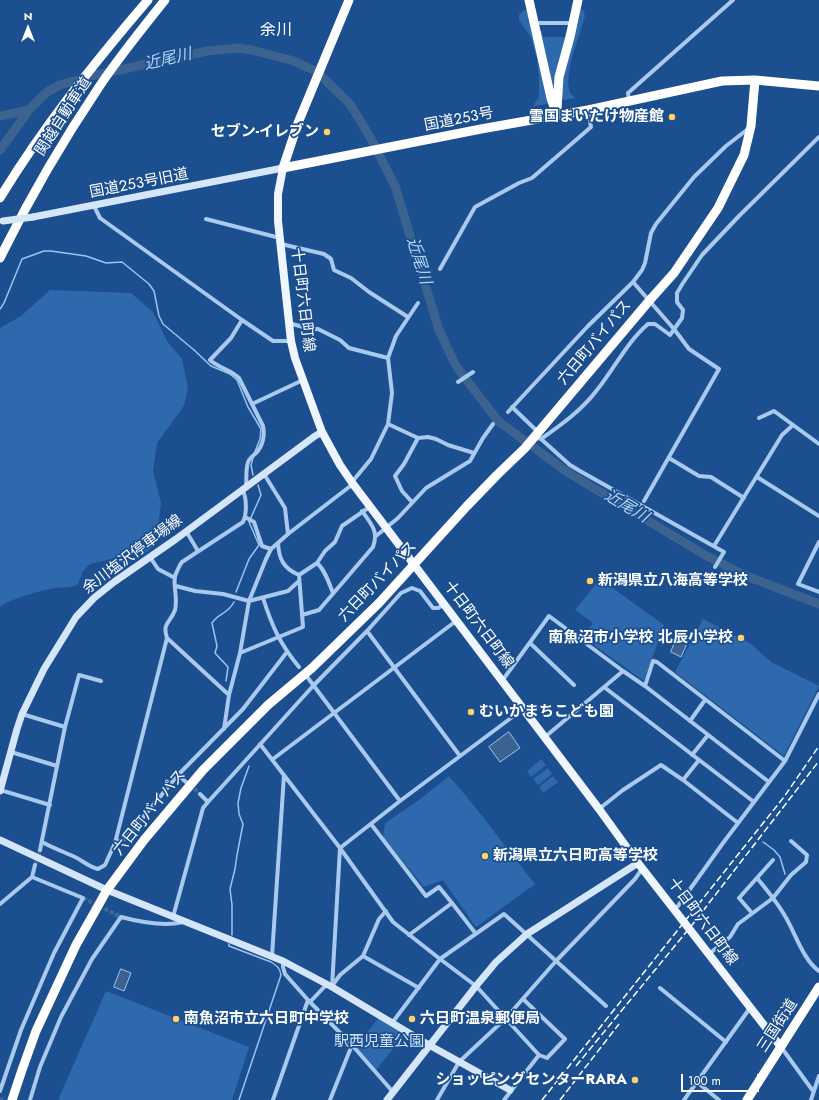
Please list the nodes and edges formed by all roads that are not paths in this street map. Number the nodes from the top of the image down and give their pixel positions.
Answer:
1 (148, 0) edge
2 (164, 0) edge
3 (349, 0) edge
4 (529, 0) edge
5 (578, 0) edge
6 (733, 0) edge
7 (534, 23) junction
8 (573, 23) junction
9 (756, 80) junction
10 (819, 86) edge
11 (630, 101) junction
12 (588, 110) junction
13 (557, 116) junction
14 (752, 126) junction
15 (819, 138) edge
16 (282, 168) junction
17 (0, 198) edge
18 (94, 206) junction
19 (206, 219) dead end
20 (2, 221) edge
21 (280, 241) junction
22 (0, 258) edge
23 (440, 269) dead end
24 (632, 282) junction
25 (649, 301) junction
26 (418, 303) dead end
27 (408, 317) junction
28 (242, 320) junction
29 (289, 323) junction
30 (674, 329) junction
31 (291, 342) junction
32 (388, 358) junction
33 (472, 372) dead end
34 (303, 379) junction
35 (458, 382) dead end
36 (252, 404) junction
37 (512, 407) junction
38 (508, 412) dead end
39 (760, 418) dead end
40 (388, 424) junction
41 (493, 424) dead end
42 (793, 424) junction
43 (322, 432) junction
44 (537, 437) junction
45 (418, 438) junction
46 (819, 444) edge
47 (474, 453) junction
48 (669, 458) junction
49 (264, 473) junction
50 (757, 477) junction
51 (352, 483) junction
52 (244, 487) junction
53 (744, 498) junction
54 (644, 501) dead end
55 (412, 502) junction
56 (371, 506) junction
57 (362, 511) junction
58 (819, 516) edge
59 (245, 517) junction
60 (387, 527) junction
61 (186, 531) junction
62 (288, 534) junction
63 (376, 536) junction
64 (819, 542) edge
65 (278, 543) junction
66 (714, 546) junction
67 (272, 549) junction
68 (198, 551) junction
69 (150, 557) junction
70 (316, 563) junction
71 (415, 565) junction
72 (715, 566) dead end
73 (299, 575) junction
74 (175, 578) junction
75 (299, 581) junction
76 (176, 586) junction
77 (819, 592) edge
78 (333, 593) junction
79 (263, 598) junction
80 (249, 601) junction
81 (444, 604) junction
82 (302, 615) junction
83 (457, 620) junction
84 (367, 631) junction
85 (167, 638) junction
86 (278, 638) junction
87 (530, 643) junction
88 (287, 652) junction
89 (240, 653) junction
90 (299, 667) dead end
91 (394, 667) junction
92 (622, 671) junction
93 (308, 678) dead end
94 (101, 681) dead end
95 (502, 681) junction
96 (574, 685) dead end
97 (313, 686) junction
98 (645, 686) junction
99 (604, 687) junction
100 (819, 694) edge
101 (229, 695) junction
102 (705, 700) junction
103 (523, 709) junction
104 (334, 713) junction
105 (22, 714) junction
106 (690, 721) junction
107 (65, 727) junction
108 (224, 729) junction
109 (708, 734) junction
110 (545, 737) junction
111 (260, 744) junction
112 (11, 752) junction
113 (692, 755) junction
114 (460, 756) junction
115 (273, 759) junction
116 (699, 760) junction
117 (785, 761) junction
118 (57, 766) junction
119 (284, 774) junction
120 (178, 776) junction
121 (683, 780) junction
122 (769, 782) junction
123 (187, 783) tunnel mouth
124 (0, 790) edge
125 (200, 794) tunnel mouth
126 (400, 801) junction
127 (208, 802) junction
128 (754, 802) junction
129 (50, 805) junction
130 (599, 809) junction
131 (738, 823) junction
132 (371, 824) junction
133 (0, 840) edge
134 (791, 840) dead end
135 (42, 842) junction
136 (115, 843) junction
137 (340, 848) junction
138 (40, 850) tunnel mouth
139 (773, 860) dead end
140 (35, 865) tunnel mouth
141 (640, 866) junction
142 (32, 877) junction
143 (757, 878) junction
144 (107, 890) junction
145 (773, 898) junction
146 (452, 903) junction
147 (0, 904) edge
148 (674, 908) junction
149 (386, 910) junction
150 (752, 913) junction
151 (173, 918) junction
152 (183, 922) junction
153 (476, 934) junction
154 (527, 934) junction
155 (409, 935) junction
156 (709, 955) junction
157 (272, 956) junction
158 (363, 956) junction
159 (440, 959) junction
160 (283, 961) junction
161 (556, 961) junction
162 (819, 971) edge
163 (329, 985) junction
164 (476, 986) junction
165 (819, 987) edge
166 (419, 988) junction
167 (660, 988) dead end
168 (523, 999) junction
169 (309, 1001) junction
170 (606, 1006) dead end
171 (750, 1008) junction
172 (506, 1018) junction
173 (392, 1023) junction
174 (726, 1042) junction
175 (352, 1045) junction
176 (429, 1045) junction
177 (780, 1047) junction
178 (539, 1055) junction
179 (459, 1062) junction
180 (819, 1076) edge
181 (697, 1082) junction
182 (510, 1090) junction
183 (0, 1091) edge
184 (813, 1091) junction
185 (393, 1092) junction
186 (439, 1099) edge
187 (12, 1100) edge
188 (30, 1100) edge
189 (273, 1100) edge
190 (330, 1100) edge
191 (387, 1100) edge
192 (504, 1100) edge
193 (684, 1100) edge
194 (719, 1100) edge
195 (747, 1100) edge
196 (811, 1100) edge

1 - 17 highway, 関越自動車道
2 - 22 highway, 関越自動車道
3 - 16 highway
4 - 7 highway
5 - 8 highway
6 - 11 street
7 - 8 street
7 - 13 highway
8 - 13 highway
9 - 10 highway, 国道253号
9 - 11 highway, 国道253号
9 - 14 highway, 六日町バイパス
11 - 12 highway, 国道253号
12 - 13 highway, 国道253号
12 - 23 street
13 - 16 highway, 国道253号
14 - 24 street
14 - 25 highway, 六日町バイパス
15 - 30 street
16 - 18 street, 国道253号旧道
16 - 21 main road, 十日町六日町線
18 - 20 street, 国道253号旧道, bridge
18 - 28 street
19 - 21 street
21 - 27 street
21 - 29 main road, 十日町六日町線
24 - 25 street
24 - 37 street
25 - 30 street
25 - 44 highway, 六日町バイパス
26 - 27 street
27 - 32 street
28 - 31 street
28 - 36 street
29 - 31 main road, 十日町六日町線
29 - 32 street
30 - 44 street
30 - 48 street
31 - 34 main road, 十日町六日町線
32 - 40 street
33 - 35 street
34 - 36 street
34 - 43 main road, 十日町六日町線
36 - 52 street
37 - 38 street
37 - 44 street
39 - 42 street
40 - 45 street
40 - 51 street
41 - 47 street
42 - 46 street
42 - 50 street
43 - 49 street, 余川塩沢停車場線
43 - 51 main road, 十日町六日町線
44 - 66 street
44 - 71 highway, 六日町バイパス
45 - 47 street
45 - 55 street
47 - 55 street
48 - 53 street
48 - 54 street
49 - 52 street, 余川塩沢停車場線
49 - 62 street
50 - 53 street
50 - 58 street
51 - 56 main road, 十日町六日町線
51 - 62 street
52 - 59 street
52 - 61 street, 余川塩沢停車場線
53 - 66 street
55 - 60 street
56 - 57 street
56 - 60 main road, 十日町六日町線
57 - 63 street
57 - 70 street
59 - 67 street
59 - 68 street
60 - 63 street
60 - 71 main road, 十日町六日町線
61 - 68 street
61 - 69 street, 余川塩沢停車場線
62 - 65 street
63 - 78 street
64 - 77 street
65 - 67 street
65 - 73 street
66 - 72 street
67 - 80 street
68 - 74 street
69 - 74 street
69 - 105 street, 余川塩沢停車場線
70 - 73 street
70 - 78 street
71 - 81 main road, 十日町六日町線
71 - 144 highway, 六日町バイパス
73 - 75 street
74 - 76 street
75 - 79 street
75 - 82 street
76 - 80 street
76 - 85 street
78 - 82 street
79 - 80 street
79 - 86 street
80 - 89 street
81 - 83 main road, 十日町六日町線
81 - 84 street
82 - 86 street
83 - 91 street
83 - 95 main road, 十日町六日町線
84 - 91 street
84 - 97 street
85 - 101 street
85 - 136 street
86 - 88 street
86 - 89 street
87 - 92 street
87 - 95 street
87 - 96 street
88 - 90 street
88 - 108 street
89 - 101 street
91 - 104 street
91 - 114 street
92 - 98 street
92 - 99 street
93 - 97 street
94 - 107 street
95 - 103 main road, 十日町六日町線
97 - 104 street
97 - 111 street
98 - 102 street
98 - 106 street
99 - 110 street
99 - 113 street
100 - 117 street
101 - 108 street
102 - 106 street
102 - 117 street
103 - 110 main road, 十日町六日町線
103 - 114 street
104 - 115 street
104 - 126 street
105 - 107 street
105 - 112 street, 余川塩沢停車場線
106 - 109 street
107 - 118 street
108 - 120 street
109 - 113 street
109 - 122 street
110 - 130 main road, 十日町六日町線
111 - 115 street
111 - 127 street
112 - 118 street
112 - 124 street, 余川塩沢停車場線
113 - 116 street
114 - 126 street
115 - 119 street
116 - 121 street
116 - 128 street
117 - 122 street
118 - 129 street
119 - 137 street
119 - 157 street
120 - 123 street
120 - 136 street
121 - 130 street
121 - 131 street
122 - 128 street
124 - 129 street
125 - 127 street
126 - 132 street
127 - 151 street
128 - 131 street
129 - 135 street
130 - 141 main road, 十日町六日町線
131 - 148 street
132 - 137 street
132 - 146 street
133 - 144 street
134 - 145 street
135 - 136 street
135 - 138 street
137 - 149 street
137 - 163 street
139 - 143 street
140 - 142 street
141 - 148 main road, 十日町六日町線
141 - 154 street
141 - 161 street
142 - 147 street
142 - 183 street
143 - 145 street
143 - 150 street
144 - 151 street
144 - 187 highway, 六日町バイパス
145 - 150 street
145 - 162 street
146 - 153 street
146 - 155 street
148 - 156 main road, 十日町六日町線
149 - 155 street
149 - 158 street
150 - 156 street
151 - 152 street
152 - 157 street
152 - 188 street
153 - 154 street
153 - 159 street
154 - 161 street
154 - 164 street
155 - 159 street
156 - 171 main road, 十日町六日町線
157 - 160 street
158 - 163 street
158 - 166 street
159 - 164 street
159 - 166 street
160 - 163 street
160 - 169 street
161 - 168 street
161 - 170 street
163 - 169 street
163 - 173 street
164 - 172 street
164 - 176 street
165 - 177 highway, 三国街道
166 - 173 street
167 - 174 street
168 - 172 street
168 - 178 street
169 - 175 street
169 - 189 street
171 - 174 street
171 - 177 main road, 十日町六日町線
172 - 178 street
172 - 179 street
173 - 176 street
174 - 181 street
175 - 185 street
175 - 190 street
176 - 179 street
176 - 185 street
177 - 184 street
177 - 195 highway, 三国街道
178 - 182 street
179 - 182 street
179 - 186 street
180 - 184 street
181 - 193 street
181 - 194 street
182 - 192 street
184 - 196 street
185 - 191 street

